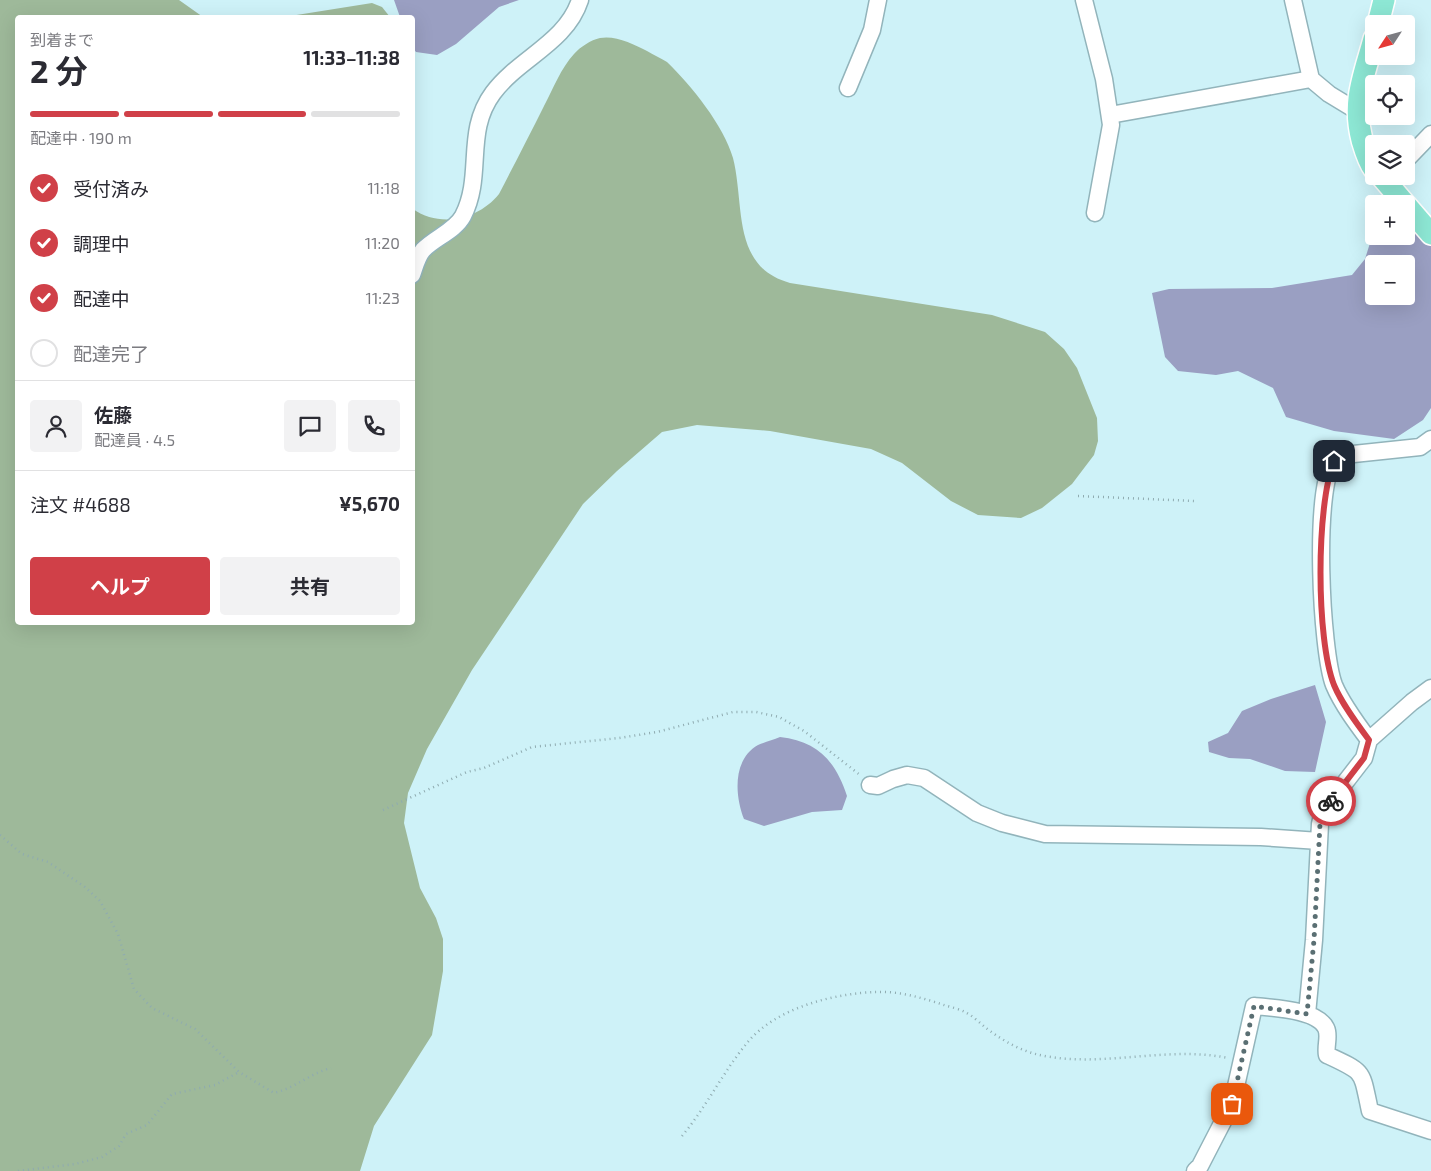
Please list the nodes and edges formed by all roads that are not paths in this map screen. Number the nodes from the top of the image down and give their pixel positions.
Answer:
1 (580, 0) edge
2 (878, 0) edge
3 (1084, 0) edge
4 (1293, 0) edge
5 (1384, 0) edge
6 (1380, 15) edge
7 (1367, 65) edge
8 (1311, 79) junction
9 (848, 88) dead end
10 (1357, 111) junction
11 (1110, 115) junction
12 (1431, 134) edge
13 (1365, 149) edge
14 (1415, 151) edge
15 (1390, 185) edge
16 (1399, 195) edge
17 (1095, 214) dead end
18 (1415, 215) edge
19 (1431, 234) edge
20 (415, 268) edge
21 (1431, 439) edge
22 (1431, 688) edge
23 (1369, 740) junction
24 (870, 784) road end
25 (1319, 841) junction
26 (1307, 1014) junction
27 (1431, 1131) edge
28 (1195, 1171) edge

1 - 20 street
2 - 9 street
3 - 11 street
4 - 8 street
5 - 6 main road
7 - 10 main road
8 - 10 street
8 - 11 street
10 - 13 main road
11 - 17 street
12 - 14 street
15 - 16 main road
18 - 19 main road
21 - 23 street
22 - 23 street
23 - 25 street
24 - 25 street
25 - 26 street
26 - 27 street
26 - 28 street

